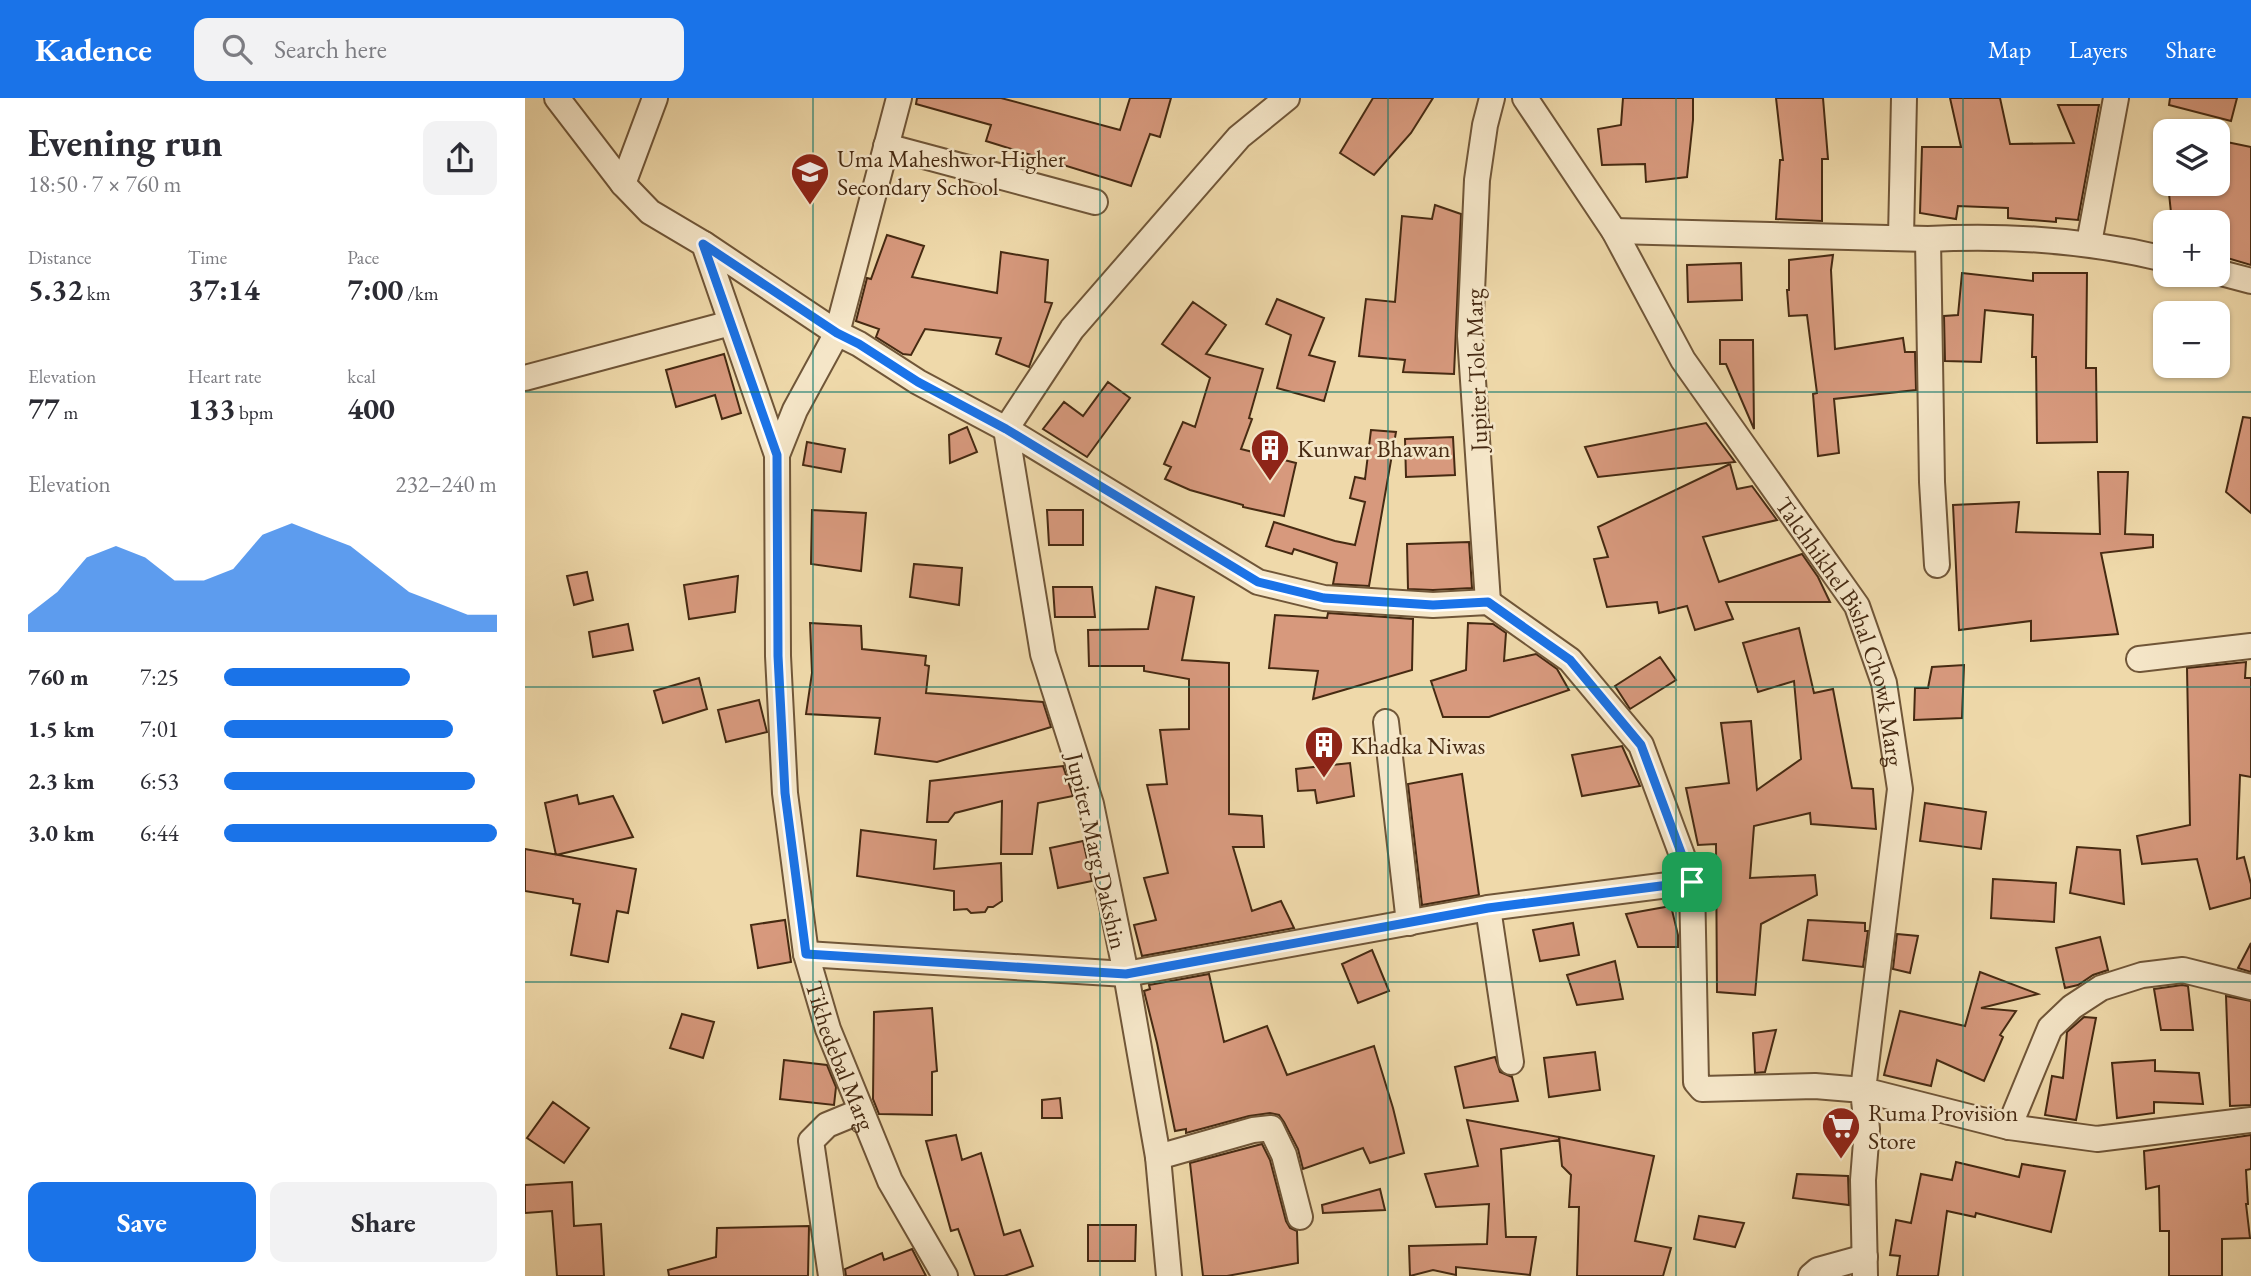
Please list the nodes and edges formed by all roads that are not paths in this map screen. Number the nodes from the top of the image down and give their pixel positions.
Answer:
1 (557, 98) edge
2 (655, 98) edge
3 (899, 98) edge
4 (1287, 98) edge
5 (1492, 98) edge
6 (1525, 98) edge
7 (1904, 98) edge
8 (2116, 98) edge
9 (885, 146) junction
10 (623, 184) junction
11 (1095, 202) dead end
12 (1614, 231) junction
13 (1901, 237) junction
14 (1928, 239) junction
15 (2089, 243) junction
16 (703, 244) junction
17 (2153, 256) edge
18 (2230, 275) edge
19 (2251, 281) edge
20 (731, 323) junction
21 (837, 333) junction
22 (525, 378) edge
23 (1006, 429) junction
24 (777, 455) junction
25 (1937, 565) dead end
26 (1488, 602) junction
27 (2251, 646) edge
28 (2139, 659) dead end
29 (1386, 722) dead end
30 (1692, 882) junction
31 (1488, 908) junction
32 (1409, 923) junction
33 (806, 954) junction
34 (1126, 974) junction
35 (2251, 987) edge
36 (1511, 1062) dead end
37 (1863, 1090) junction
38 (861, 1111) junction
39 (2251, 1120) edge
40 (2009, 1127) junction
41 (1158, 1157) junction
42 (1300, 1217) dead end
43 (1865, 1266) edge
44 (831, 1276) edge
45 (944, 1276) edge
46 (1169, 1276) edge
47 (1811, 1276) edge

1 - 10 street
2 - 10 street
3 - 9 street
4 - 23 street
5 - 26 street, Jupiter Tole Marg
6 - 12 street, Talchhikhel Bishal Chowk Marg
7 - 13 street
8 - 15 street
9 - 11 street
9 - 21 street
10 - 16 street
12 - 13 street
12 - 37 street, Talchhikhel Bishal Chowk Marg
13 - 14 street
14 - 15 street
14 - 25 street
15 - 17 street
16 - 20 street, Tikhedebal Marg
16 - 21 street
18 - 19 street
20 - 22 street
20 - 24 street, Tikhedebal Marg
21 - 23 street
21 - 24 street
23 - 26 street
23 - 34 street, Jupiter Marg Dakshin
24 - 33 street, Tikhedebal Marg
26 - 30 street
27 - 28 street
29 - 32 street
30 - 31 street
30 - 37 street
31 - 32 street
31 - 36 street
32 - 34 street
33 - 34 street
33 - 38 street, Tikhedebal Marg
34 - 41 street, Jupiter Marg Dakshin
35 - 40 street
37 - 40 street
37 - 43 street, Talchhikhel Bishal Chowk Marg
38 - 44 street
38 - 45 street, Tikhedebal Marg
39 - 40 street
41 - 42 street
41 - 46 street, Jupiter Marg Dakshin
43 - 47 street

